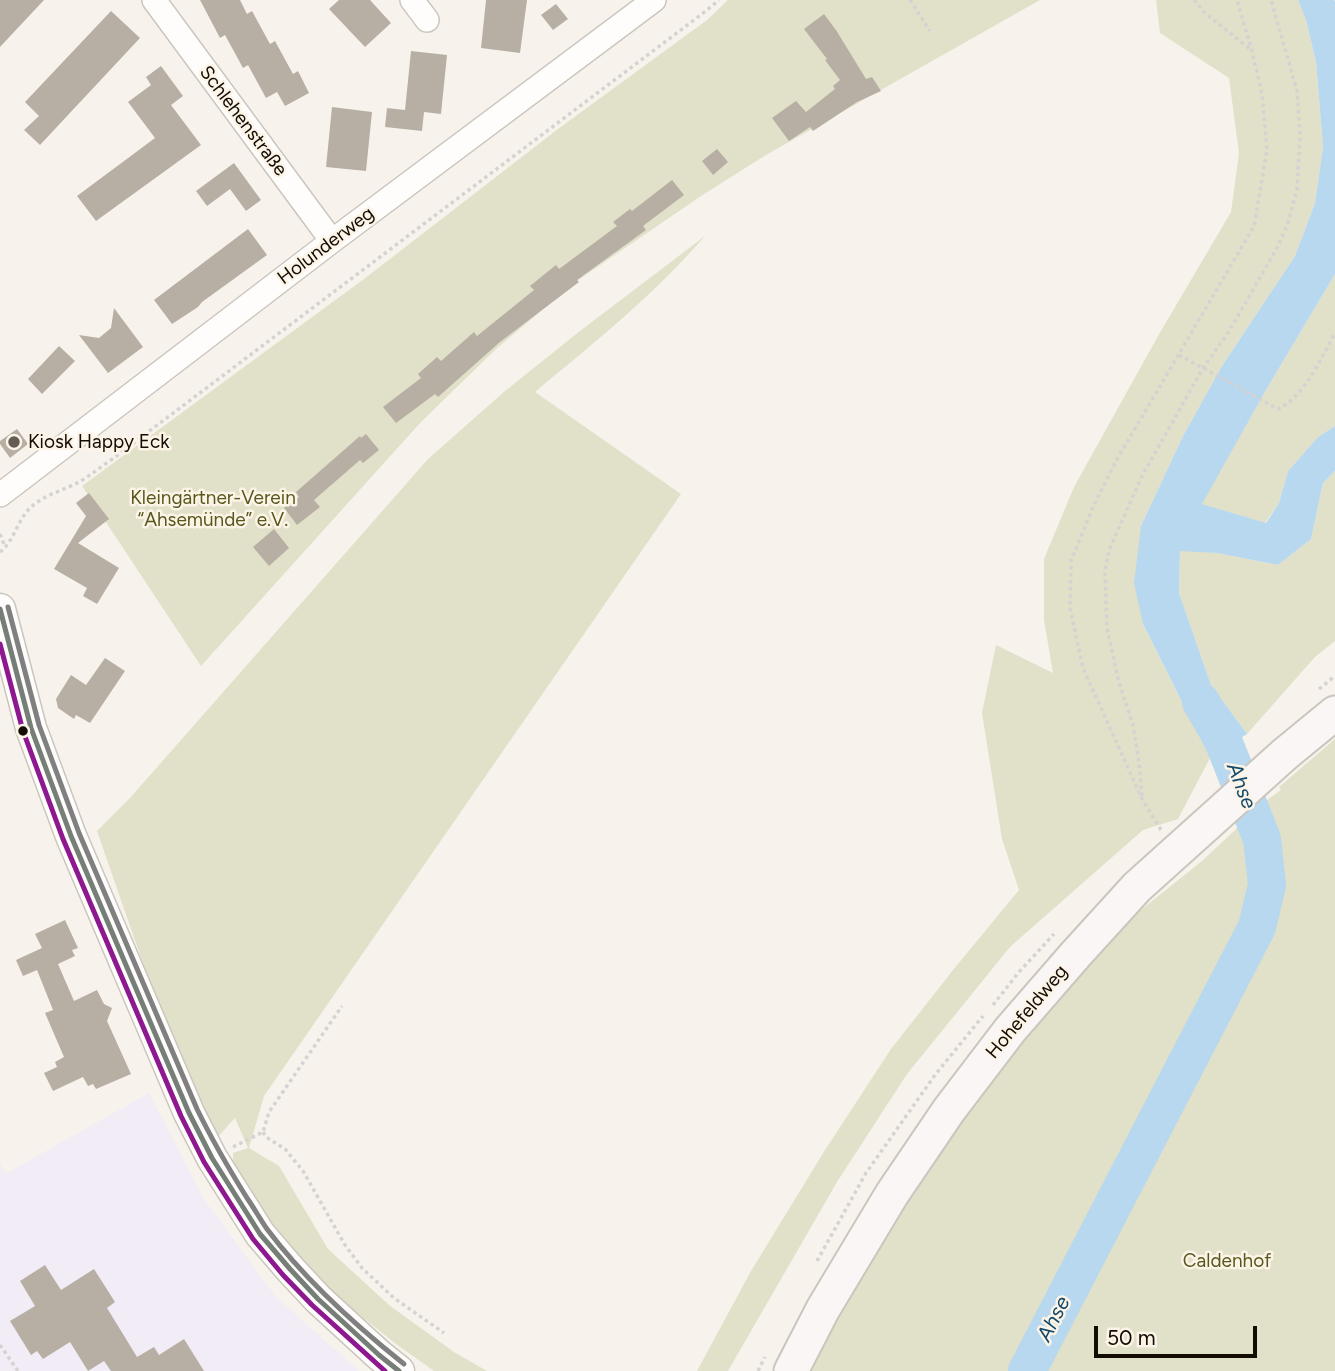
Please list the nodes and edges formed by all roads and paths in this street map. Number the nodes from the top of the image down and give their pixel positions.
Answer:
1 (154, 0) edge
2 (412, 0) edge
3 (654, 0) edge
4 (719, 0) edge
5 (910, 0) edge
6 (1194, 0) edge
7 (1237, 0) edge
8 (1271, 0) edge
9 (427, 20) dead end
10 (930, 31) dead end
11 (1252, 51) junction
12 (332, 241) junction
13 (1335, 333) edge
14 (1179, 355) junction
15 (1203, 368) junction
16 (0, 495) edge
17 (0, 534) edge
18 (5, 547) junction
19 (0, 552) edge
20 (0, 609) edge
21 (1335, 713) edge
22 (1142, 799) junction
23 (1184, 844) junction
24 (342, 1006) dead end
25 (263, 1132) junction
26 (212, 1158) junction
27 (444, 1333) dead end
28 (0, 1345) edge
29 (18, 1371) edge
30 (399, 1371) edge
31 (791, 1371) edge

1 - 12 street, Schlehenstraße
2 - 9 street
3 - 12 street, Holunderweg
4 - 18 path
5 - 10 path
6 - 11 path
7 - 11 path
8 - 15 path
11 - 14 path
12 - 16 street, Holunderweg
13 - 15 path
14 - 15 path
14 - 22 path
15 - 22 path
17 - 18 path
18 - 19 path
20 - 26 street
21 - 23 main road, Hohefeldweg
22 - 23 path
23 - 31 main road, Hohefeldweg
24 - 25 path
25 - 26 path
25 - 27 path
26 - 30 street
28 - 29 path

